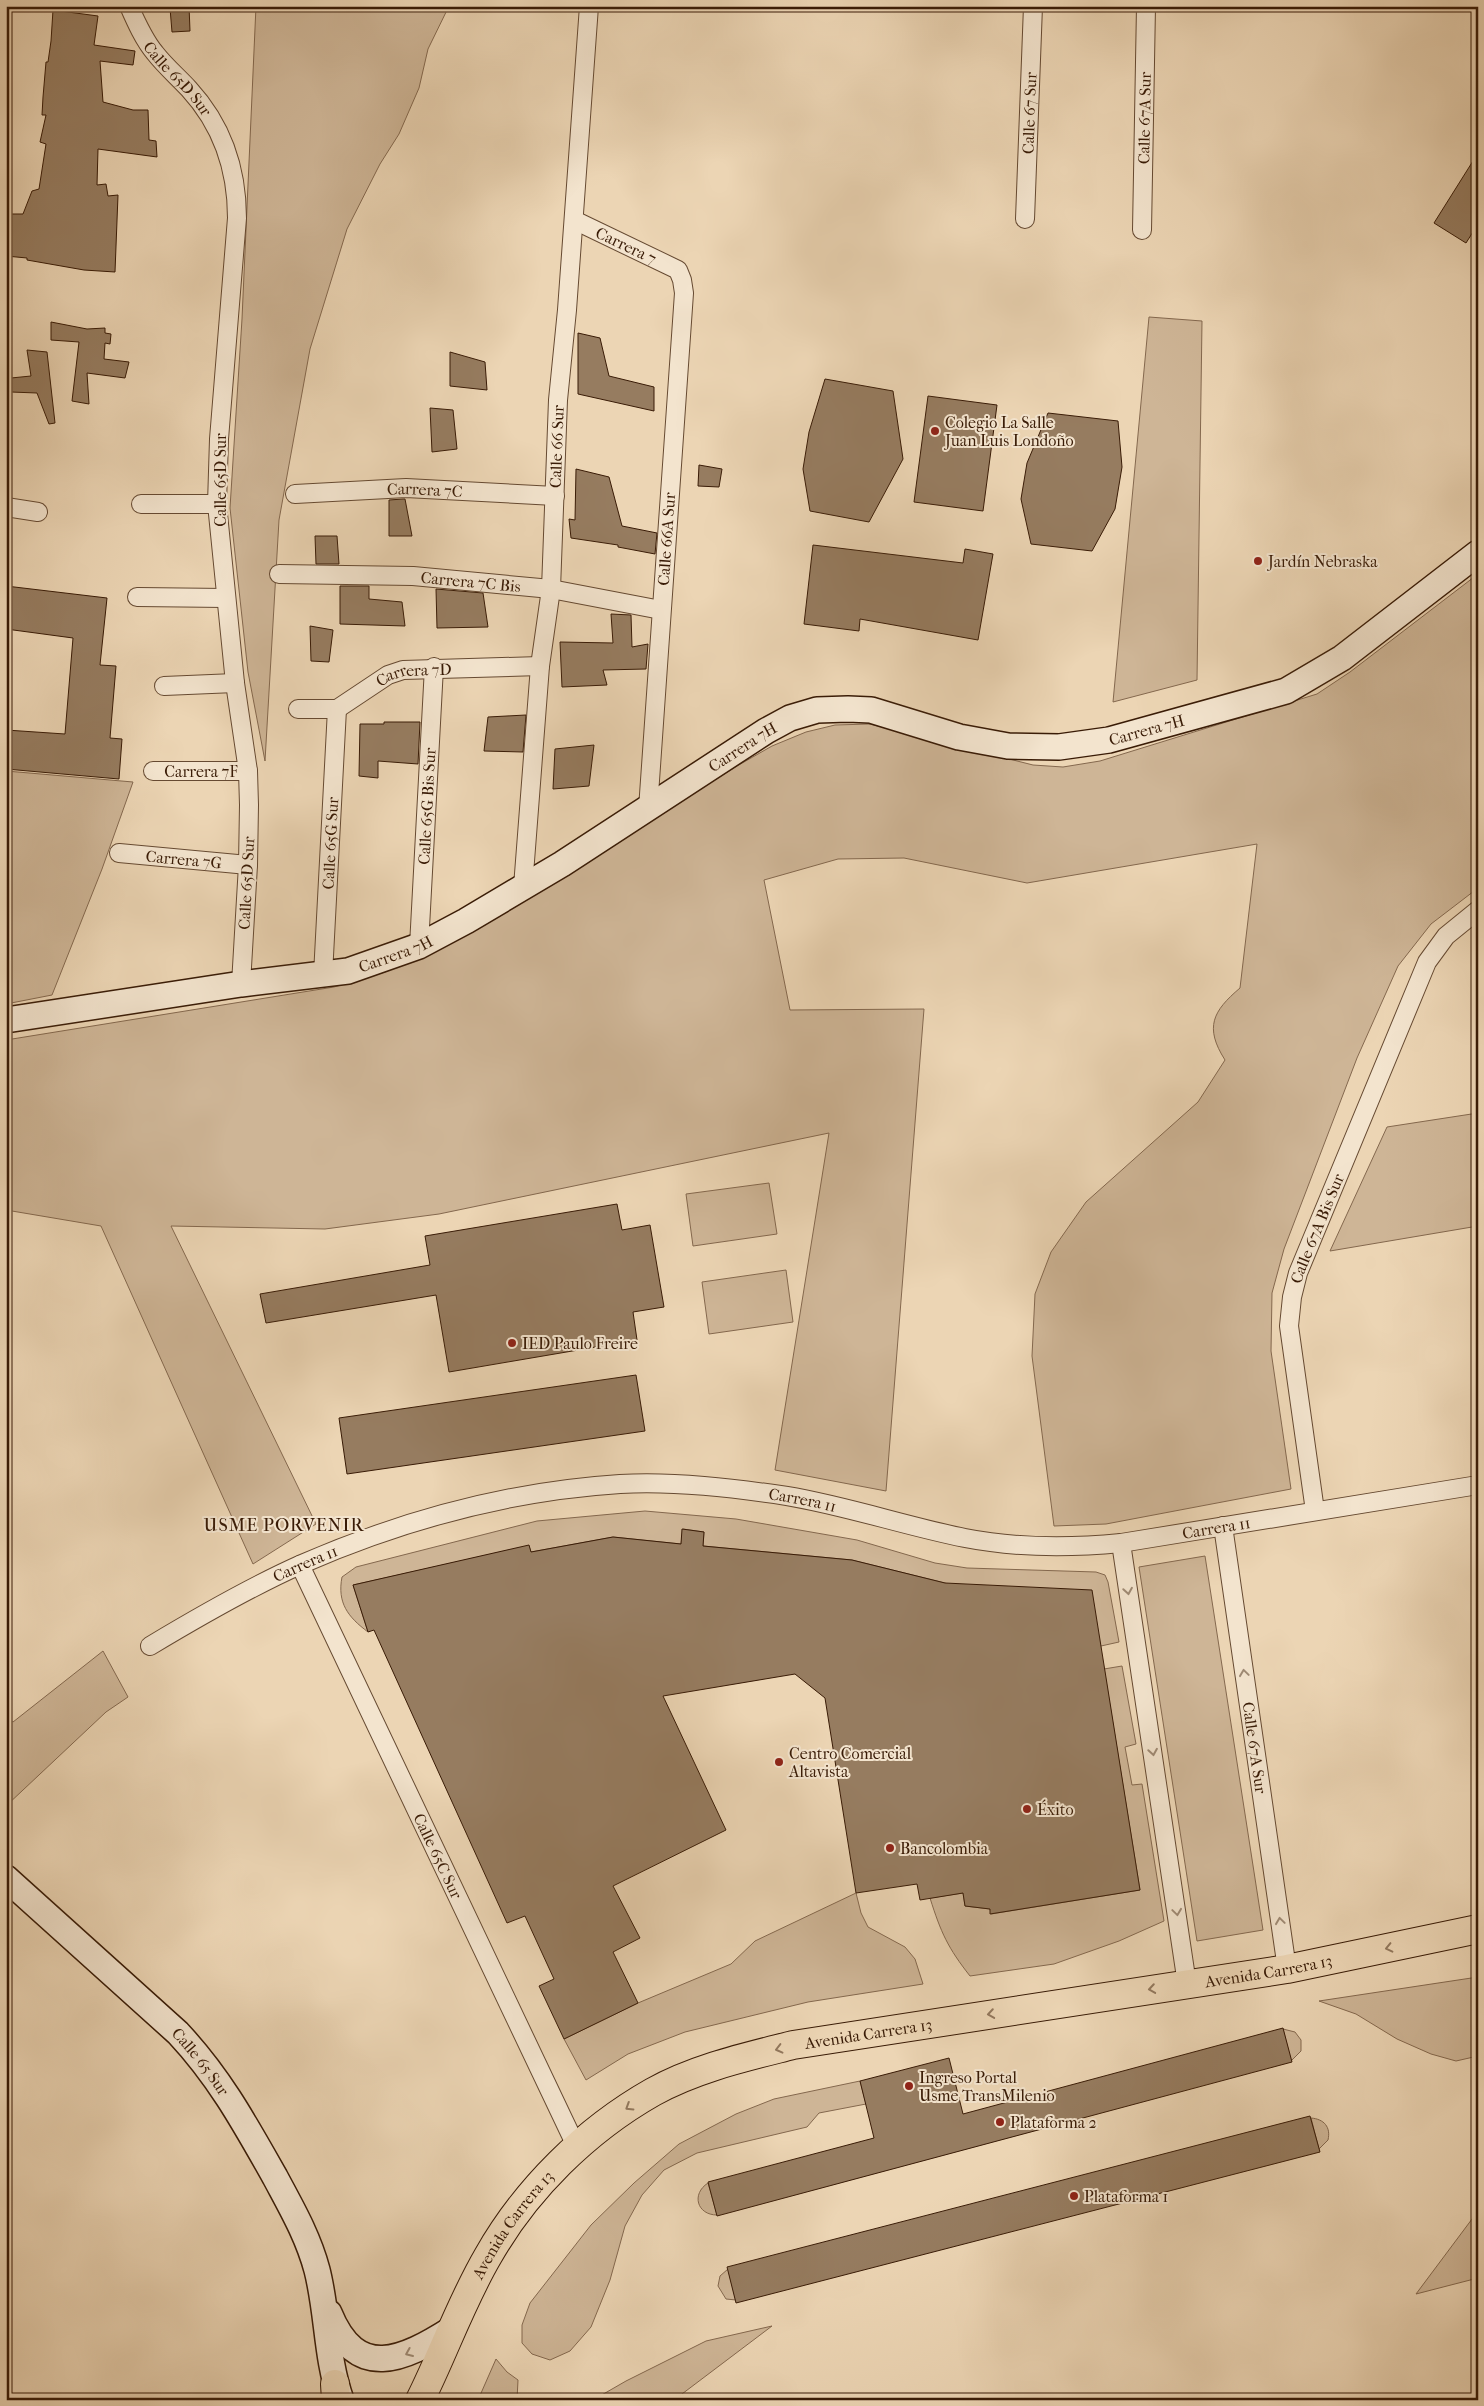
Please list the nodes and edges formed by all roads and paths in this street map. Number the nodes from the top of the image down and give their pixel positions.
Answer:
1 (589, 6) edge
2 (1033, 6) edge
3 (1146, 6) edge
4 (131, 7) edge
5 (1025, 219) dead end
6 (574, 220) junction
7 (1142, 230) dead end
8 (678, 270) joint
9 (295, 494) dead end
10 (556, 496) junction
11 (141, 504) dead end
12 (217, 504) junction
13 (6, 506) edge
14 (38, 512) dead end
15 (1478, 553) edge
16 (279, 574) dead end
17 (551, 589) junction
18 (137, 596) dead end
19 (226, 598) junction
20 (661, 610) junction
21 (540, 666) junction
22 (434, 667) junction
23 (235, 682) junction
24 (164, 686) dead end
25 (298, 709) dead end
26 (337, 709) junction
27 (152, 771) dead end
28 (248, 771) junction
29 (648, 809) junction
30 (119, 854) dead end
31 (248, 865) junction
32 (523, 887) junction
33 (1478, 910) edge
34 (419, 946) junction
35 (323, 975) junction
36 (241, 984) junction
37 (6, 1020) edge
38 (1478, 1485) edge
39 (1315, 1512) junction
40 (1223, 1526) junction
41 (1121, 1543) junction
42 (300, 1565) junction
43 (150, 1646) dead end
44 (6, 1878) edge
45 (1478, 1929) edge
46 (1287, 1969) junction
47 (1187, 1984) junction
48 (577, 2148) junction
49 (322, 2297) junction
50 (452, 2329) junction
51 (337, 2394) edge
52 (420, 2400) edge

1 - 6 street, Calle 66 Sur
2 - 5 street, Calle 67 Sur
3 - 7 street, Calle 67A Sur
4 - 12 street, Calle 65D Sur
6 - 8 street, Carrera 7
6 - 10 street, Calle 66 Sur
8 - 20 street, Calle 66A Sur
9 - 10 street, Carrera 7C
10 - 17 street, Calle 66 Sur
11 - 12 street
12 - 19 street, Calle 65D Sur
13 - 14 street
15 - 29 street, Carrera 7H
16 - 17 street, Carrera 7C Bis
17 - 20 street, Carrera 7C Bis
17 - 21 street, Calle 66 Sur
18 - 19 street
19 - 23 street, Calle 65D Sur
20 - 29 street, Calle 66A Sur
21 - 22 street, Carrera 7D
21 - 32 street, Calle 66 Sur
22 - 26 street, Carrera 7D
22 - 34 street, Calle 65G Bis Sur
23 - 24 street
23 - 28 street, Calle 65D Sur
25 - 26 street
26 - 35 street, Calle 65G Sur
27 - 28 street, Carrera 7F
28 - 31 street, Calle 65D Sur
29 - 32 street, Carrera 7H
30 - 31 street, Carrera 7G
31 - 36 street, Calle 65D Sur
32 - 34 street, Carrera 7H
33 - 39 street, Calle 67A Bis Sur
34 - 35 street, Carrera 7H
35 - 36 street, Carrera 7H
36 - 37 street, Carrera 7H
38 - 39 street, Carrera 11
39 - 40 street, Carrera 11
40 - 41 street, Carrera 11
46 -> 40 street, Calle 67A Sur
41 - 42 street, Carrera 11
41 -> 47 street
42 - 43 street, Carrera 11
42 - 48 street, Calle 65C Sur
44 - 49 street, Calle 65 Sur
45 -> 46 main road, Avenida Carrera 13
46 - 47 main road, Avenida Carrera 13
47 -> 48 main road, Avenida Carrera 13
48 - 50 main road, Avenida Carrera 13
50 -> 49 street, Calle 65 Sur
49 - 51 street, Calle 65 Sur
50 - 52 main road, Avenida Carrera 13

